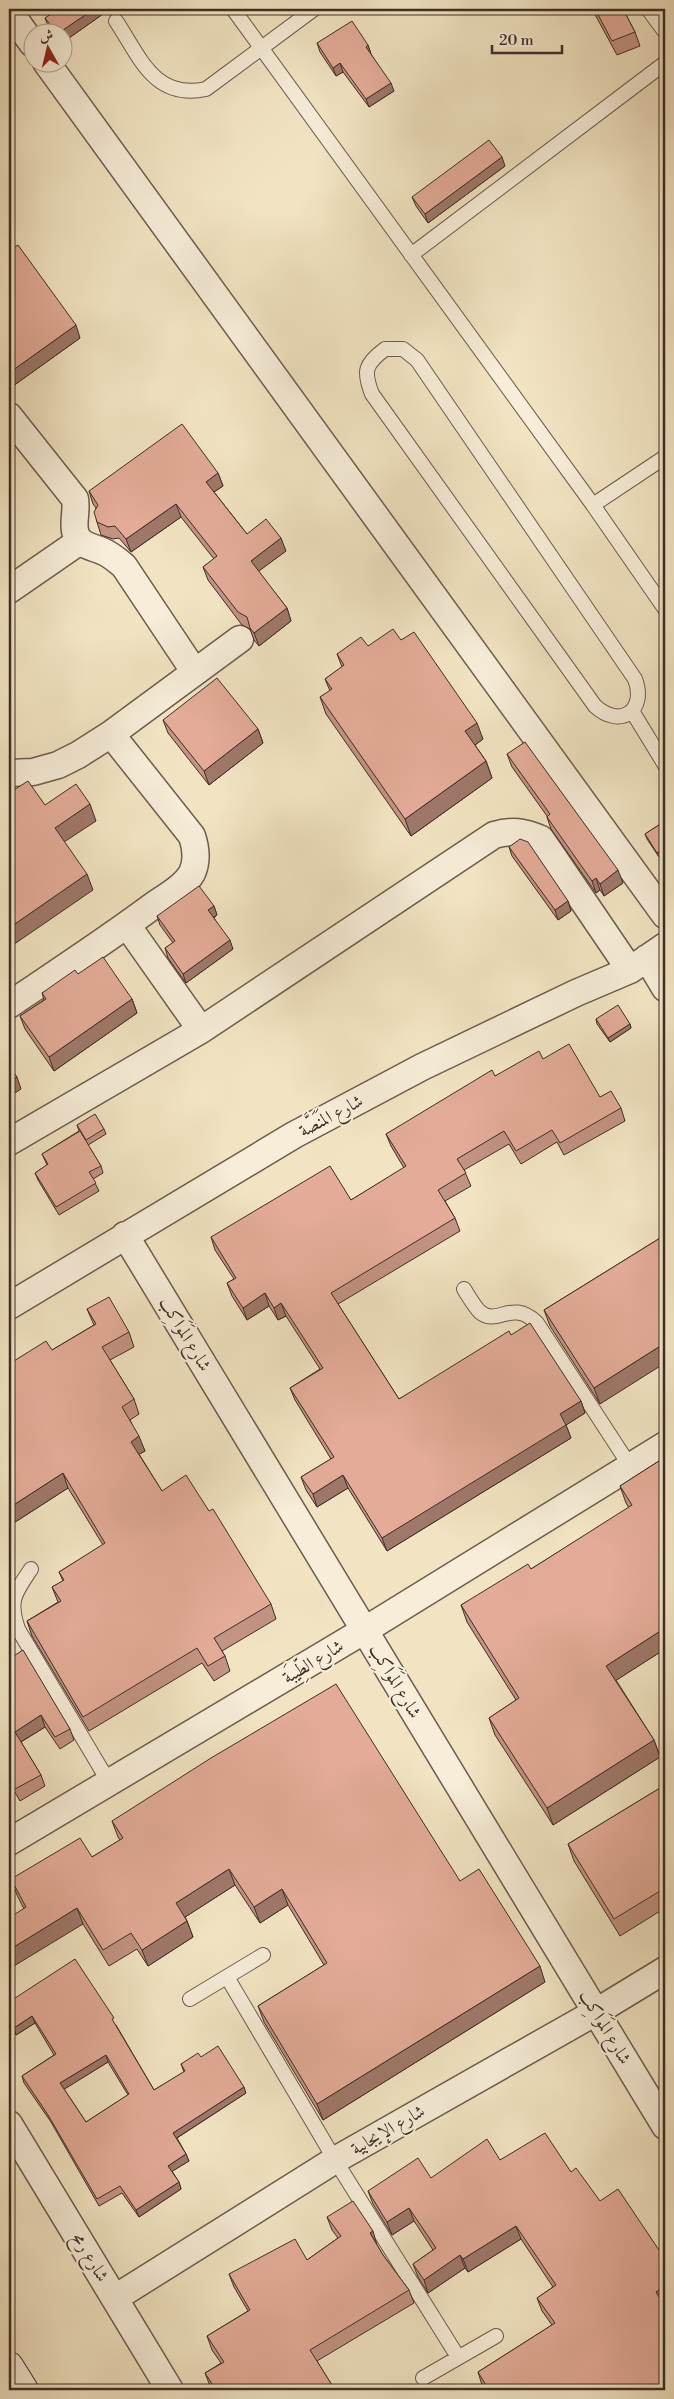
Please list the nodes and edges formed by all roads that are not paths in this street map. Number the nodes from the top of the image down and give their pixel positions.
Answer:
1 (233, 9) edge
2 (314, 9) edge
3 (648, 9) edge
4 (9, 11) edge
5 (116, 21) dead end
6 (22, 29) edge
7 (665, 32) edge
8 (260, 48) junction
9 (665, 64) edge
10 (53, 72) edge
11 (410, 255) junction
12 (9, 416) edge
13 (665, 457) edge
14 (592, 505) junction
15 (80, 541) junction
16 (9, 590) edge
17 (663, 603) edge
18 (240, 639) dead end
19 (194, 671) junction
20 (632, 711) junction
21 (112, 734) junction
22 (664, 759) edge
23 (9, 773) edge
24 (665, 916) edge
25 (127, 925) junction
26 (647, 958) edge
27 (665, 988) edge
28 (9, 1005) edge
29 (201, 1030) junction
30 (9, 1142) edge
31 (125, 1235) junction
32 (464, 1289) dead end
33 (9, 1306) edge
34 (665, 1445) edge
35 (630, 1466) junction
36 (31, 1569) dead end
37 (365, 1630) junction
38 (110, 1784) junction
39 (9, 1842) edge
40 (263, 1955) dead end
41 (665, 1970) edge
42 (227, 1977) junction
43 (190, 1999) dead end
44 (596, 2012) junction
45 (9, 2124) edge
46 (665, 2126) edge
47 (335, 2160) junction
48 (115, 2298) junction
49 (496, 2336) dead end
50 (458, 2357) junction
51 (9, 2366) edge
52 (423, 2378) dead end
53 (24, 2390) edge
54 (170, 2390) edge

1 - 8 lane
2 - 8 lane
3 - 7 lane
4 - 6 street
5 - 8 lane
8 - 11 lane
9 - 11 lane
10 - 24 street
11 - 14 lane
12 - 15 street
13 - 14 lane
14 - 17 lane
15 - 16 street
15 - 19 street
18 - 19 street
19 - 21 street
20 - 20 lane
20 - 22 lane
21 - 23 street
21 - 25 street
25 - 28 street
25 - 29 street
26 - 27 street
26 - 29 street
26 - 31 street, شارع المَنَصَّة
29 - 30 street
31 - 33 street, شارع المَنَصَّة
31 - 37 street, شارع المَوَاكِب
32 - 35 lane
34 - 35 street, شارع الطِّيبَة
35 - 37 street, شارع الطِّيبَة
36 - 38 lane
37 - 38 street, شارع الطِّيبَة
37 - 44 street, شارع المَوَاكِب
38 - 39 street, شارع الطِّيبَة
40 - 42 lane
41 - 44 street, شارع الإيجابية
42 - 43 lane
42 - 47 lane
44 - 46 street, شارع المَوَاكِب
44 - 47 street, شارع الإيجابية
45 - 48 street, شارع رمح
47 - 48 street, شارع الإيجابية
47 - 50 lane
48 - 54 street, شارع رمح
49 - 50 lane
50 - 52 lane
51 - 53 main road

